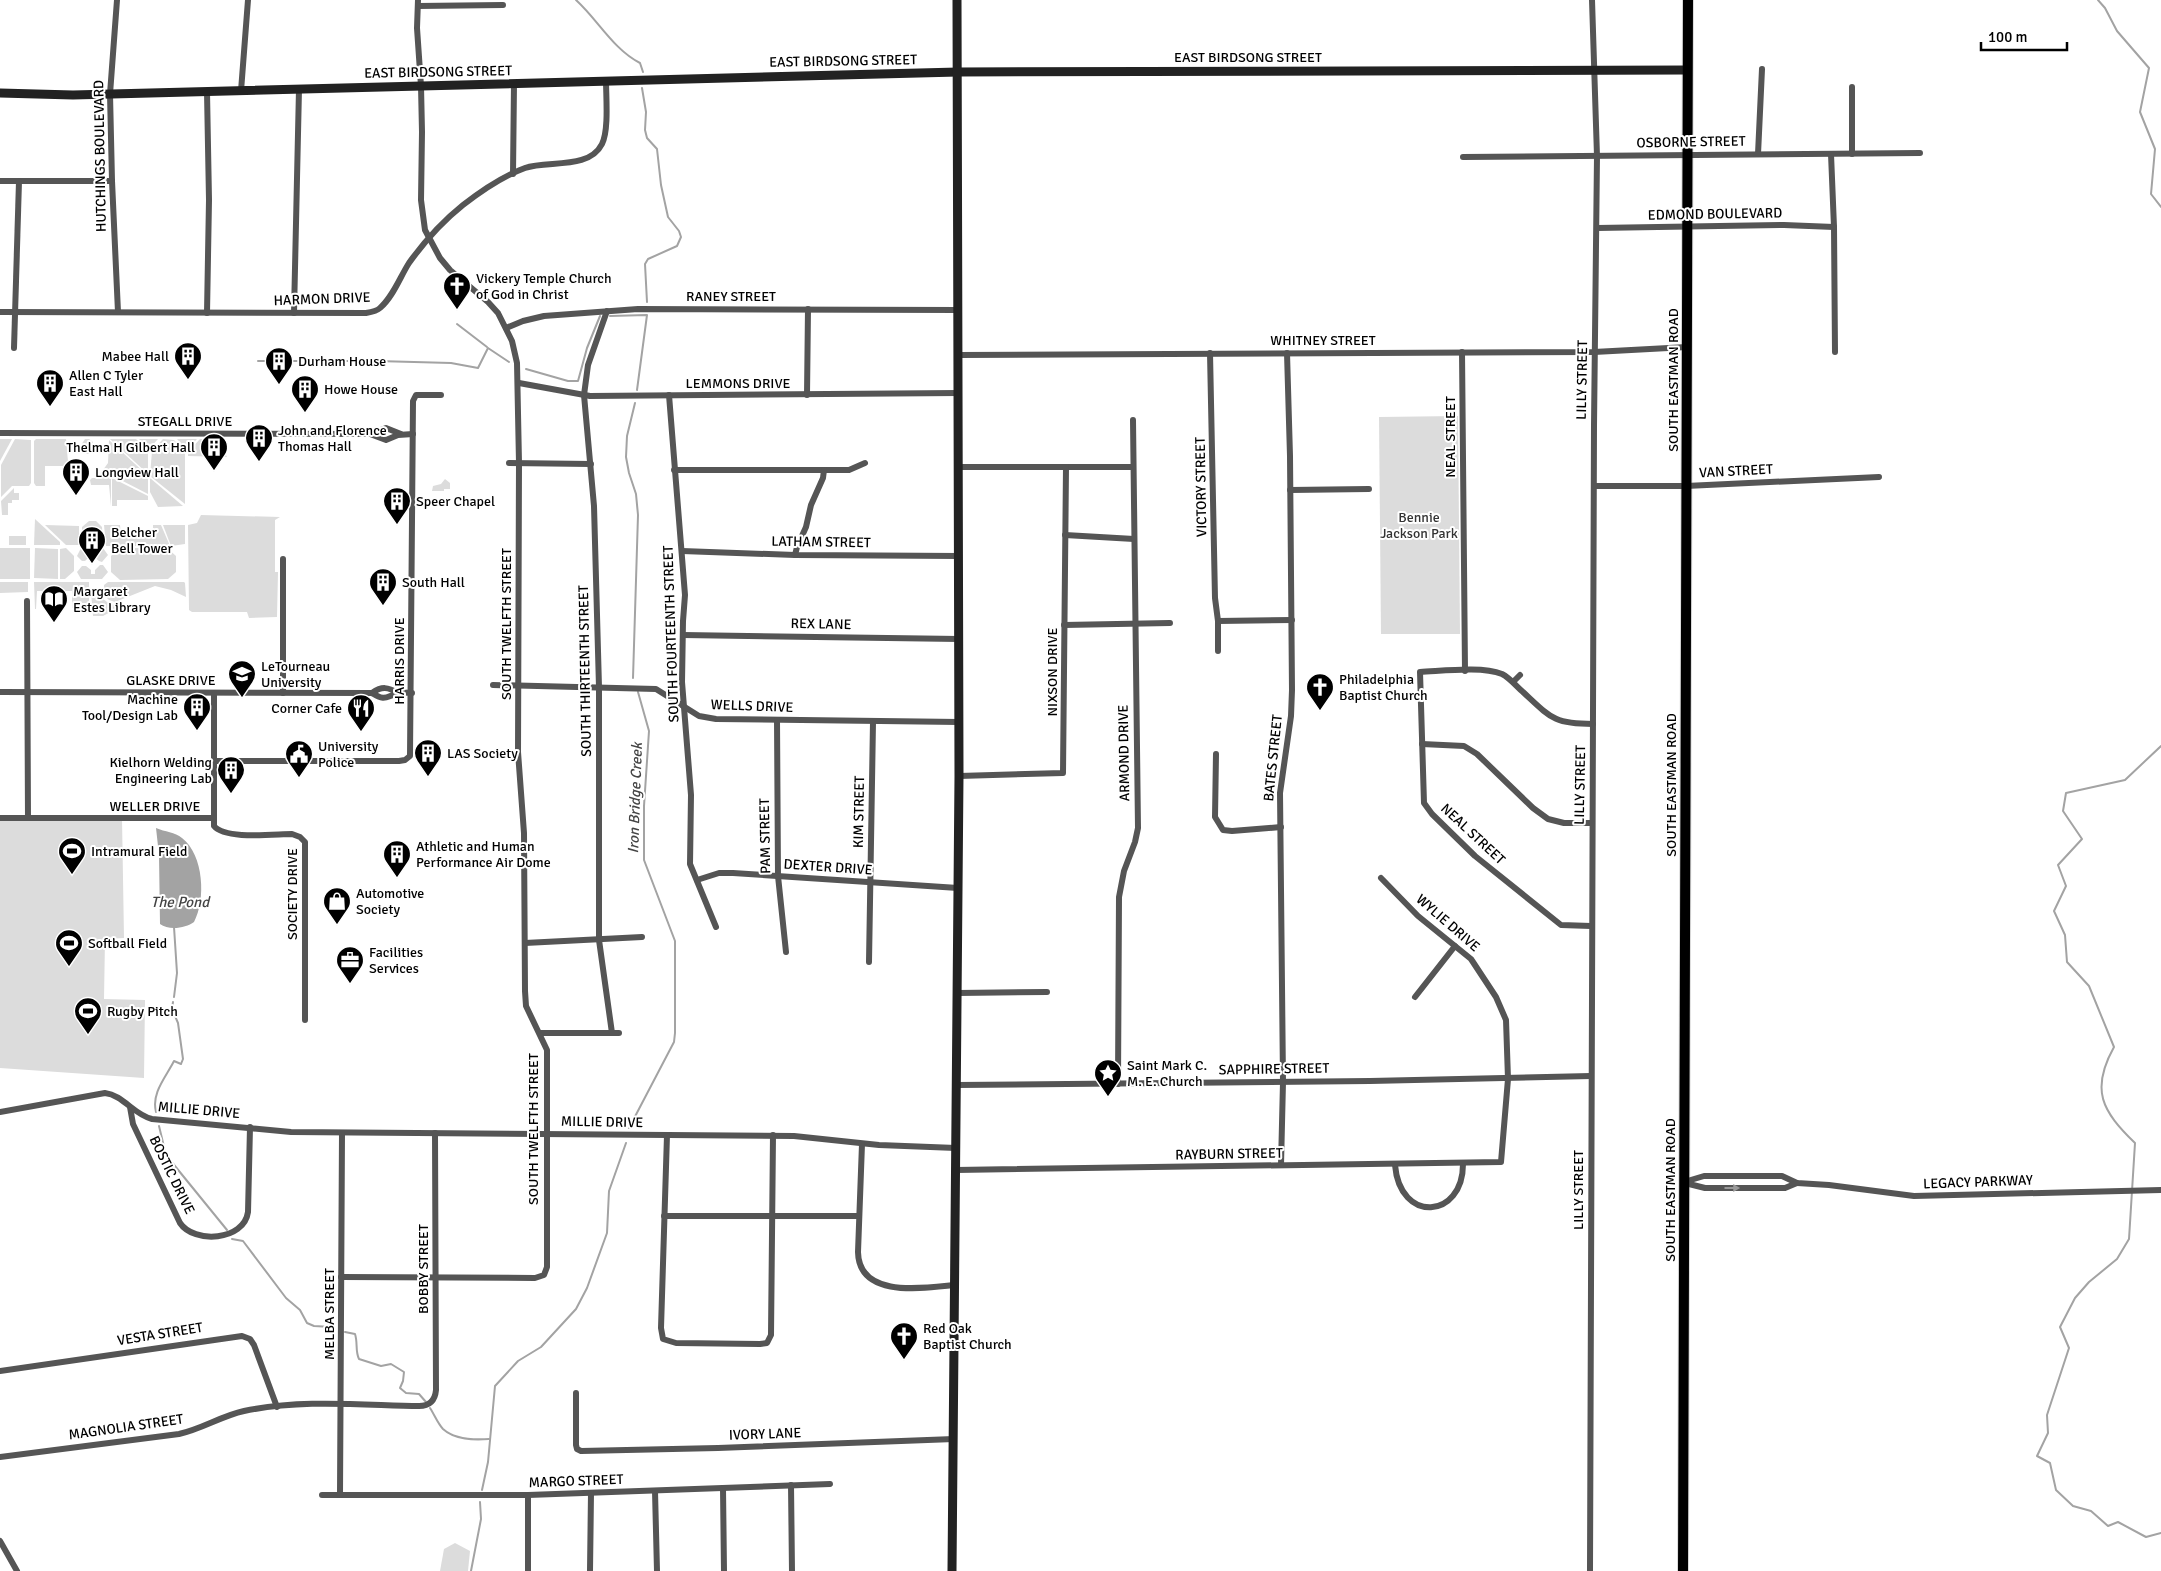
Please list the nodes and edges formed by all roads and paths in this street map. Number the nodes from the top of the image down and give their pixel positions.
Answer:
1 (117, 0) edge
2 (248, 0) edge
3 (957, 0) edge
4 (1592, 0) edge
5 (1688, 0) edge
6 (418, 3) edge
7 (503, 5) dead end
8 (1762, 69) dead end
9 (1596, 70) junction
10 (1687, 70) junction
11 (958, 72) junction
12 (606, 80) junction
13 (514, 84) junction
14 (421, 86) junction
15 (1852, 87) dead end
16 (299, 89) junction
17 (241, 91) junction
18 (207, 92) junction
19 (0, 93) edge
20 (110, 94) junction
21 (1920, 153) dead end
22 (1758, 154) junction
23 (1831, 154) junction
24 (1852, 154) junction
25 (1687, 155) junction
26 (1597, 156) junction
27 (1463, 157) dead end
28 (512, 174) junction
29 (0, 181) edge
30 (20, 181) junction
31 (112, 181) junction
32 (1687, 227) junction
33 (1834, 227) junction
34 (1597, 228) junction
35 (429, 239) junction
36 (808, 309) junction
37 (607, 310) junction
38 (959, 310) junction
39 (0, 312) edge
40 (15, 312) junction
41 (118, 312) junction
42 (294, 313) junction
43 (207, 314) junction
44 (506, 328) junction
45 (1686, 347) junction
46 (14, 348) dead end
47 (1462, 352) junction
48 (1594, 352) junction
49 (1834, 352) dead end
50 (1210, 353) junction
51 (1287, 353) junction
52 (959, 355) junction
53 (519, 383) junction
54 (959, 393) junction
55 (441, 395) dead end
56 (584, 395) junction
57 (669, 395) junction
58 (808, 395) junction
59 (1133, 420) dead end
60 (0, 433) edge
61 (370, 434) junction
62 (401, 434) junction
63 (412, 434) junction
64 (508, 462) dead end
65 (519, 463) junction
66 (864, 463) dead end
67 (591, 464) junction
68 (1066, 466) junction
69 (959, 467) junction
70 (1133, 467) junction
71 (674, 470) junction
72 (824, 470) junction
73 (1879, 477) dead end
74 (1594, 486) junction
75 (1686, 486) junction
76 (1368, 489) dead end
77 (1290, 490) junction
78 (1065, 535) junction
79 (1134, 539) junction
80 (682, 551) junction
81 (795, 555) junction
82 (959, 556) junction
83 (283, 559) dead end
84 (27, 601) dead end
85 (1218, 620) junction
86 (1292, 620) junction
87 (1170, 623) dead end
88 (1064, 625) junction
89 (1135, 625) junction
90 (683, 635) junction
91 (959, 639) junction
92 (1218, 651) dead end
93 (1465, 671) junction
94 (1520, 675) dead end
95 (1513, 682) junction
96 (493, 685) dead end
97 (519, 685) junction
98 (599, 687) junction
99 (0, 692) edge
100 (28, 693) junction
101 (214, 693) junction
102 (283, 693) junction
103 (372, 693) junction
104 (398, 693) junction
105 (412, 693) junction
106 (685, 708) junction
107 (778, 720) junction
108 (873, 722) junction
109 (959, 722) junction
110 (1593, 724) junction
111 (1422, 744) junction
112 (1216, 754) dead end
113 (214, 761) junction
114 (959, 776) junction
115 (0, 818) edge
116 (28, 818) junction
117 (214, 818) junction
118 (1592, 823) junction
119 (1280, 827) junction
120 (778, 876) junction
121 (1381, 878) dead end
122 (696, 880) junction
123 (870, 882) junction
124 (958, 888) junction
125 (1592, 926) junction
126 (716, 927) dead end
127 (642, 937) dead end
128 (599, 940) junction
129 (524, 943) junction
130 (1455, 946) junction
131 (786, 952) dead end
132 (869, 962) dead end
133 (1047, 992) dead end
134 (958, 993) junction
135 (1415, 997) dead end
136 (305, 1020) dead end
137 (540, 1033) junction
138 (1591, 1076) junction
139 (1508, 1079) junction
140 (1283, 1082) junction
141 (1118, 1084) junction
142 (957, 1085) junction
143 (130, 1107) junction
144 (0, 1112) edge
145 (250, 1127) junction
146 (342, 1133) junction
147 (435, 1133) junction
148 (546, 1134) junction
149 (667, 1135) junction
150 (773, 1135) junction
151 (862, 1144) junction
152 (956, 1148) junction
153 (1501, 1162) joint
154 (1463, 1164) junction
155 (1394, 1165) junction
156 (1281, 1166) junction
157 (956, 1170) junction
158 (1684, 1182) junction
159 (1797, 1182) junction
160 (2161, 1190) edge
161 (664, 1216) junction
162 (772, 1216) junction
163 (859, 1216) junction
164 (341, 1277) junction
165 (436, 1278) junction
166 (955, 1285) junction
167 (0, 1371) edge
168 (576, 1393) dead end
169 (431, 1402) joint
170 (342, 1404) junction
171 (277, 1407) junction
172 (954, 1439) junction
173 (0, 1457) edge
174 (830, 1484) dead end
175 (791, 1485) junction
176 (723, 1488) junction
177 (656, 1491) junction
178 (591, 1493) junction
179 (322, 1495) dead end
180 (340, 1495) junction
181 (528, 1495) junction
182 (0, 1542) edge
183 (17, 1571) edge
184 (528, 1571) edge
185 (590, 1571) edge
186 (656, 1571) edge
187 (724, 1571) edge
188 (792, 1571) edge
189 (952, 1571) edge
190 (1590, 1571) edge
191 (1683, 1571) edge

1 - 20 street, HUTCHINGS BOULEVARD
2 - 17 street
3 - 11 street
4 - 9 street, LILLY STREET
5 - 10 main road, SOUTH EASTMAN ROAD
6 - 7 street
6 - 14 street, SOUTH TWELFTH STREET
8 - 22 street
9 - 10 street, EAST BIRDSONG STREET
9 - 11 street, EAST BIRDSONG STREET
9 - 26 street, LILLY STREET
10 - 25 main road, SOUTH EASTMAN ROAD
11 - 12 street, EAST BIRDSONG STREET
11 - 38 street
12 - 13 street, EAST BIRDSONG STREET
12 - 28 street, HARMON DRIVE
13 - 14 street, EAST BIRDSONG STREET
13 - 28 street
14 - 16 street, EAST BIRDSONG STREET
14 - 35 street, SOUTH TWELFTH STREET
15 - 24 street
16 - 17 street, EAST BIRDSONG STREET
16 - 42 street
17 - 18 street, EAST BIRDSONG STREET
18 - 20 street, EAST BIRDSONG STREET
18 - 43 street
19 - 20 street, EAST BIRDSONG STREET
20 - 31 street, HUTCHINGS BOULEVARD
21 - 24 street, OSBORNE STREET
22 - 23 street, OSBORNE STREET
22 - 25 street, OSBORNE STREET
23 - 24 street, OSBORNE STREET
23 - 33 street
25 - 26 street, OSBORNE STREET
25 - 32 main road, SOUTH EASTMAN ROAD
26 - 27 street, OSBORNE STREET
26 - 34 street, LILLY STREET
28 - 35 street, HARMON DRIVE
29 - 30 street
30 - 31 street
30 - 40 street
31 - 41 street, HUTCHINGS BOULEVARD
32 - 33 street, EDMOND BOULEVARD
32 - 34 street, EDMOND BOULEVARD
32 - 45 main road, SOUTH EASTMAN ROAD
33 - 49 street
34 - 48 street, LILLY STREET
35 - 42 street, HARMON DRIVE
35 - 44 street, SOUTH TWELFTH STREET
36 - 37 street, RANEY STREET
36 - 38 street, RANEY STREET
36 - 58 street
37 - 44 street, RANEY STREET
37 - 56 street, SOUTH THIRTEENTH STREET
38 - 52 street
39 - 40 street, HARMON DRIVE
40 - 41 street, HARMON DRIVE
40 - 46 street
41 - 43 street, HARMON DRIVE
42 - 43 street, HARMON DRIVE
44 - 53 street, SOUTH TWELFTH STREET
45 - 48 street, WHITNEY STREET
45 - 75 main road, SOUTH EASTMAN ROAD
47 - 48 street, WHITNEY STREET
47 - 51 street, WHITNEY STREET
47 - 93 street, NEAL STREET
48 - 74 street, LILLY STREET
50 - 51 street, WHITNEY STREET
50 - 52 street, WHITNEY STREET
50 - 85 street, VICTORY STREET
51 - 77 street, BATES STREET
52 - 54 street
53 - 56 street, LEMMONS DRIVE
53 - 65 street, SOUTH TWELFTH STREET
54 - 58 street, LEMMONS DRIVE
54 - 69 street
55 - 63 street, HARRIS DRIVE
56 - 57 street, LEMMONS DRIVE
56 - 67 street, SOUTH THIRTEENTH STREET
57 - 58 street, LEMMONS DRIVE
57 - 71 street, SOUTH FOURTEENTH STREET
59 - 70 street, ARMOND DRIVE
60 - 61 street, STEGALL DRIVE
61 - 62 street, STEGALL DRIVE
61 - 62 street, STEGALL DRIVE
62 - 63 street, STEGALL DRIVE
63 - 105 street, HARRIS DRIVE
64 - 65 street
65 - 67 street
65 - 97 street, SOUTH TWELFTH STREET
66 - 72 street
67 - 98 street, SOUTH THIRTEENTH STREET
68 - 69 street
68 - 70 street
68 - 78 street, NIXSON DRIVE
69 - 82 street
70 - 79 street, ARMOND DRIVE
71 - 72 street
71 - 80 street, SOUTH FOURTEENTH STREET
72 - 81 street
73 - 75 street, VAN STREET
74 - 75 street, VAN STREET
74 - 110 street, LILLY STREET
75 - 158 main road, SOUTH EASTMAN ROAD
76 - 77 street
77 - 86 street, BATES STREET
78 - 79 street
78 - 88 street, NIXSON DRIVE
79 - 89 street, ARMOND DRIVE
80 - 81 street, LATHAM STREET
80 - 90 street, SOUTH FOURTEENTH STREET
81 - 82 street, LATHAM STREET
82 - 91 street
83 - 102 street
84 - 100 street
85 - 86 street
85 - 92 street, VICTORY STREET
86 - 119 street, BATES STREET
87 - 89 street
88 - 89 street
88 - 114 street, NIXSON DRIVE
89 - 141 street, ARMOND DRIVE
90 - 91 street, REX LANE
90 - 106 street, SOUTH FOURTEENTH STREET
91 - 109 street
93 - 95 street
93 - 111 street, NEAL STREET
94 - 95 street
95 - 110 street
96 - 97 street, WELLS DRIVE
97 - 98 street, WELLS DRIVE
97 - 129 street, SOUTH TWELFTH STREET
98 - 106 street, WELLS DRIVE
98 - 128 street, SOUTH THIRTEENTH STREET
99 - 100 street, GLASKE DRIVE
100 - 101 street, GLASKE DRIVE
100 - 116 street
101 - 102 street, GLASKE DRIVE
101 - 113 street, WELLER DRIVE
102 - 103 street, GLASKE DRIVE
103 - 104 street, GLASKE DRIVE
103 - 104 street, GLASKE DRIVE
104 - 105 street, GLASKE DRIVE
105 - 113 street, HARRIS DRIVE
106 - 107 street, WELLS DRIVE
106 - 122 street, SOUTH FOURTEENTH STREET
107 - 108 street, WELLS DRIVE
107 - 120 street, PAM STREET
108 - 109 street, WELLS DRIVE
108 - 123 street, KIM STREET
109 - 114 street
110 - 118 street, LILLY STREET
111 - 118 street
111 - 125 street, NEAL STREET
112 - 119 street
113 - 117 street, WELLER DRIVE
114 - 124 street
115 - 116 street, WELLER DRIVE
116 - 117 street, WELLER DRIVE
117 - 136 street, SOCIETY DRIVE
118 - 125 street, LILLY STREET
119 - 140 street, BATES STREET
120 - 122 street, DEXTER DRIVE
120 - 123 street, DEXTER DRIVE
120 - 131 street, PAM STREET
121 - 130 street, WYLIE DRIVE
122 - 126 street, SOUTH FOURTEENTH STREET
123 - 124 street, DEXTER DRIVE
123 - 132 street, KIM STREET
124 - 134 street
125 - 138 street, LILLY STREET
127 - 128 street
128 - 129 street
128 - 137 street, SOUTH THIRTEENTH STREET
129 - 137 street, SOUTH TWELFTH STREET
130 - 135 street
130 - 139 street, WYLIE DRIVE
133 - 134 street
134 - 142 street
137 - 148 street, SOUTH TWELFTH STREET
138 - 139 street, SAPPHIRE STREET
138 - 190 street, LILLY STREET
139 - 140 street, SAPPHIRE STREET
139 - 153 street, WYLIE DRIVE
140 - 141 street, SAPPHIRE STREET
140 - 156 street, BATES STREET
141 - 142 street, SAPPHIRE STREET
142 - 152 street
143 - 144 street
143 - 145 street, MILLIE DRIVE
143 - 145 street, BOSTIC DRIVE
145 - 146 street, MILLIE DRIVE
146 - 147 street, MILLIE DRIVE
146 - 164 street, MELBA STREET
147 - 148 street, MILLIE DRIVE
147 - 165 street, BOBBY STREET
148 - 149 street, MILLIE DRIVE
148 - 165 street, SOUTH TWELFTH STREET
149 - 150 street, MILLIE DRIVE
149 - 161 street
150 - 151 street, MILLIE DRIVE
150 - 162 street
151 - 152 street, MILLIE DRIVE
151 - 163 street
152 - 157 street
153 - 154 street, RAYBURN STREET
154 - 155 street, RAYBURN STREET
154 - 155 street
155 - 156 street, RAYBURN STREET
156 - 157 street, RAYBURN STREET
157 - 166 street
158 - 159 street, LEGACY PARKWAY
158 -> 159 street, LEGACY PARKWAY
158 - 191 main road, SOUTH EASTMAN ROAD
159 - 160 street, LEGACY PARKWAY
161 - 162 street
161 - 162 street
162 - 163 street
163 - 166 street
164 - 165 street
164 - 170 street, MELBA STREET
165 - 169 street, BOBBY STREET
166 - 172 street
167 - 171 street, VESTA STREET
168 - 172 street, IVORY LANE
169 - 170 street, MAGNOLIA STREET
170 - 171 street, MAGNOLIA STREET
170 - 180 street, MELBA STREET
171 - 173 street, MAGNOLIA STREET
172 - 189 street
174 - 175 street, MARGO STREET
175 - 176 street, MARGO STREET
175 - 188 street
176 - 177 street, MARGO STREET
176 - 187 street
177 - 178 street, MARGO STREET
177 - 186 street
178 - 181 street, MARGO STREET
178 - 185 street
179 - 180 street, MARGO STREET
180 - 181 street, MARGO STREET
181 - 184 street
182 - 183 street

